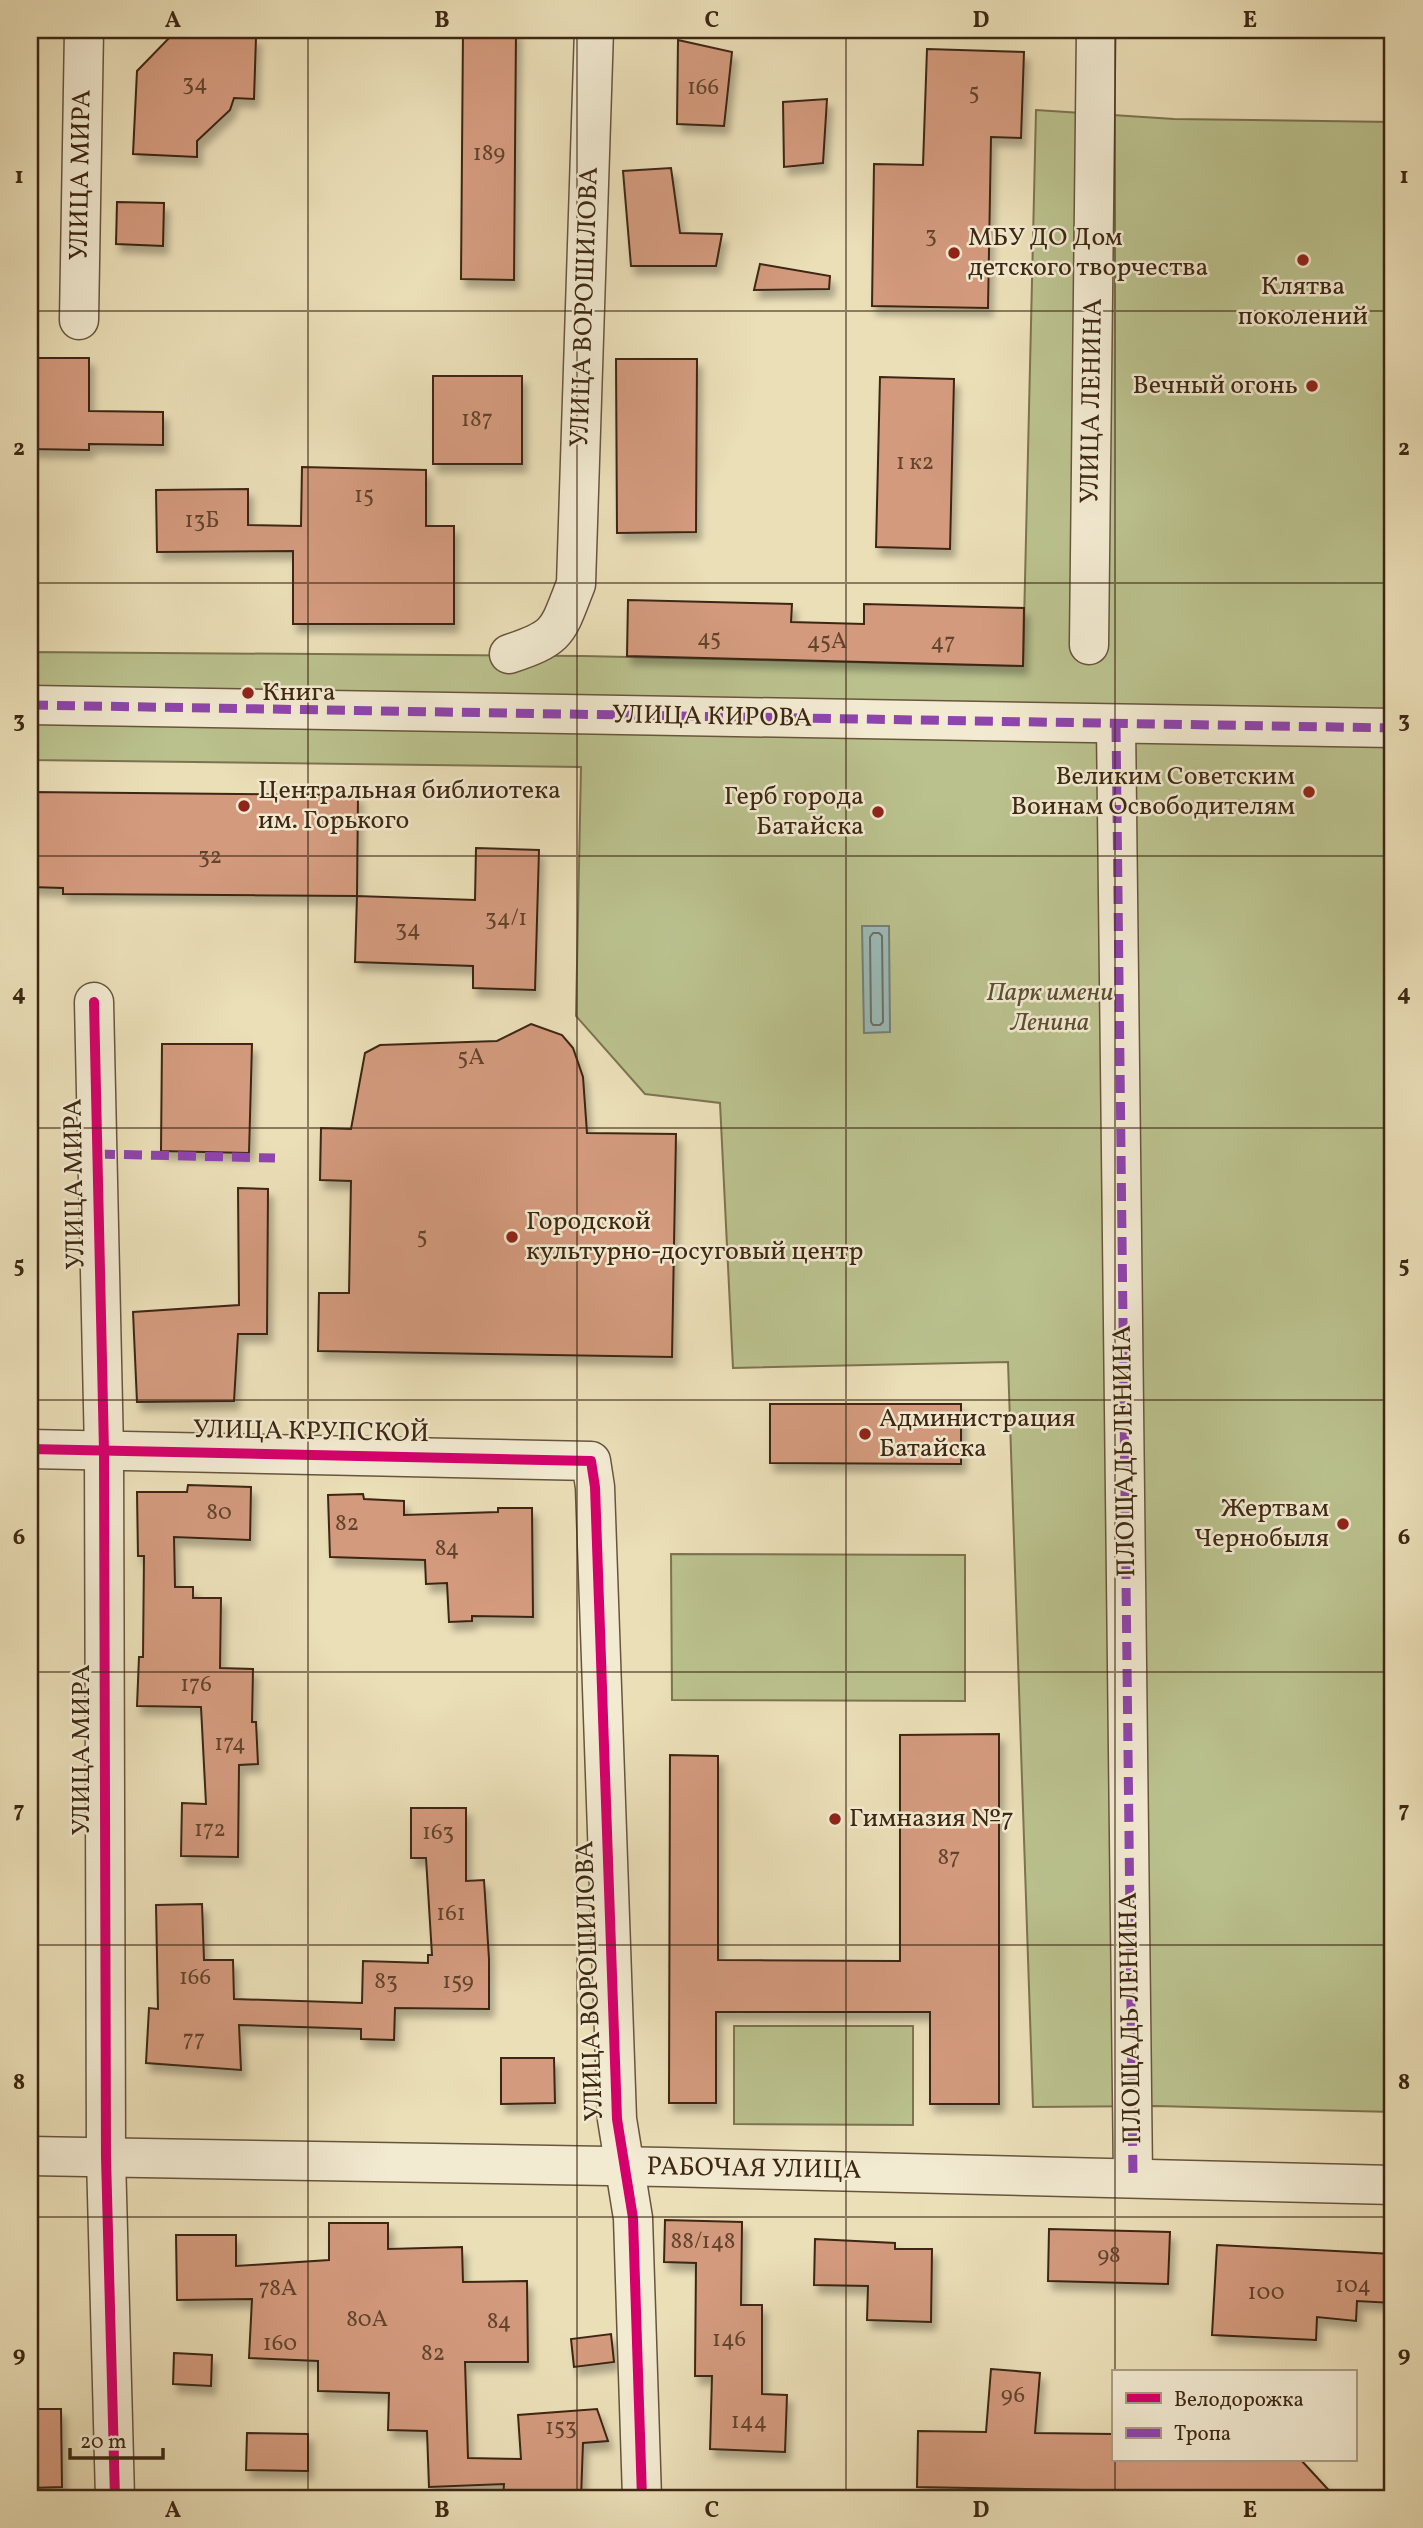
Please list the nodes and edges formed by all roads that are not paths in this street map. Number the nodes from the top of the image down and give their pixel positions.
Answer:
1 (84, 30) edge
2 (594, 30) edge
3 (1096, 30) edge
4 (79, 320) dead end
5 (1089, 645) dead end
6 (509, 654) dead end
7 (30, 705) edge
8 (1116, 724) junction
9 (1393, 728) edge
10 (94, 1002) dead end
11 (30, 1449) edge
12 (104, 1451) junction
13 (590, 1461) joint
14 (30, 2156) edge
15 (106, 2157) junction
16 (623, 2166) junction
17 (1133, 2178) junction
18 (1393, 2185) edge
19 (115, 2498) edge
20 (642, 2498) edge

1 - 4 street, УЛИЦА МИРА
2 - 6 street, УЛИЦА ВОРОШИЛОВА
3 - 5 street, УЛИЦА ЛЕНИНА
7 - 8 street, УЛИЦА КИРОВА
8 - 9 street, УЛИЦА КИРОВА
8 - 17 street, ПЛОЩАДЬ ЛЕНИНА
10 - 12 street, УЛИЦА МИРА
11 - 12 street, УЛИЦА КРУПСКОЙ
12 - 13 street, УЛИЦА КРУПСКОЙ
12 - 15 street, УЛИЦА МИРА
13 - 16 street, УЛИЦА ВОРОШИЛОВА
14 - 15 street, РАБОЧАЯ УЛИЦА
15 - 16 street, РАБОЧАЯ УЛИЦА
15 - 19 street, УЛИЦА МИРА
16 - 17 street, РАБОЧАЯ УЛИЦА
16 - 20 street, УЛИЦА ВОРОШИЛОВА
17 - 18 street, РАБОЧАЯ УЛИЦА

